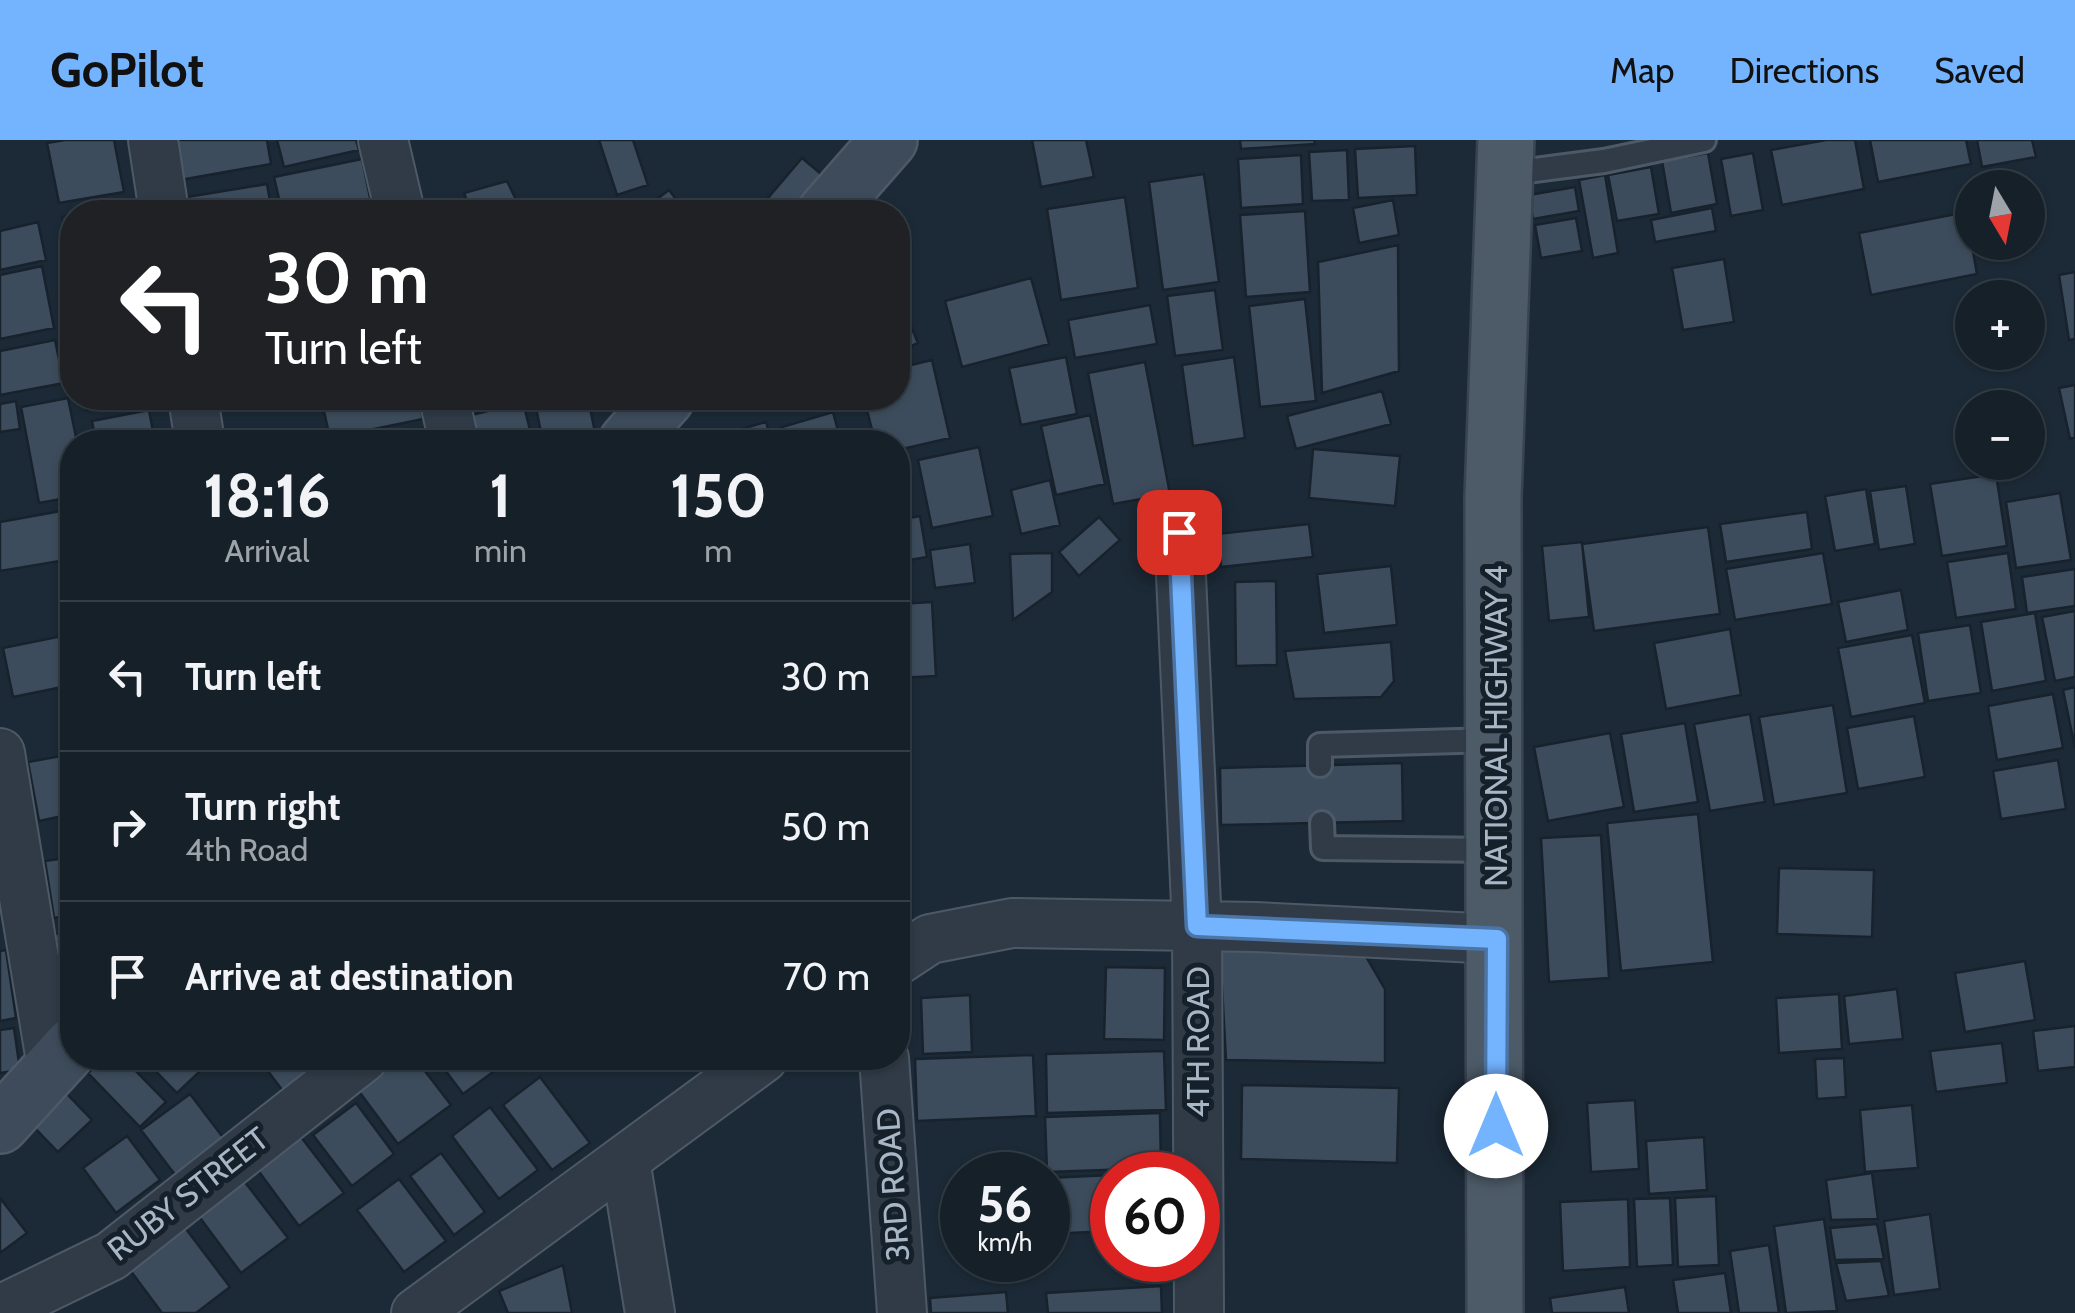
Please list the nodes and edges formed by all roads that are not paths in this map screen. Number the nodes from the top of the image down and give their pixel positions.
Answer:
1 (153, 140) edge
2 (383, 140) edge
3 (889, 140) edge
4 (1704, 140) edge
5 (1505, 157) edge
6 (162, 200) edge
7 (397, 200) edge
8 (836, 200) edge
9 (655, 410) edge
10 (638, 430) edge
11 (1179, 532) dead end
12 (1496, 740) junction
13 (0, 753) edge
14 (1320, 766) dead end
15 (1322, 823) dead end
16 (1497, 850) junction
17 (1197, 926) junction
18 (1497, 939) junction
19 (910, 952) edge
20 (60, 1046) edge
21 (60, 1058) edge
22 (348, 1070) edge
23 (748, 1070) edge
24 (885, 1070) edge
25 (0, 1125) edge
26 (624, 1160) junction
27 (0, 1310) edge
28 (416, 1313) edge
29 (650, 1313) edge
30 (902, 1313) edge
31 (1199, 1313) edge
32 (1495, 1313) edge

1 - 6 street
2 - 7 street
3 - 8 street
4 - 5 lane
5 - 12 main road, NATIONAL HIGHWAY 4
9 - 10 street
11 - 17 street, 4TH ROAD
12 - 14 lane
12 - 16 main road, NATIONAL HIGHWAY 4
13 - 20 street
15 - 16 lane
16 - 18 main road, NATIONAL HIGHWAY 4
17 - 18 street
17 - 19 street
17 - 31 street, 4TH ROAD
18 - 32 main road, NATIONAL HIGHWAY 4
21 - 25 street
22 - 27 street, RUBY STREET
23 - 26 street
24 - 30 street, 3RD ROAD
26 - 28 street
26 - 29 street

